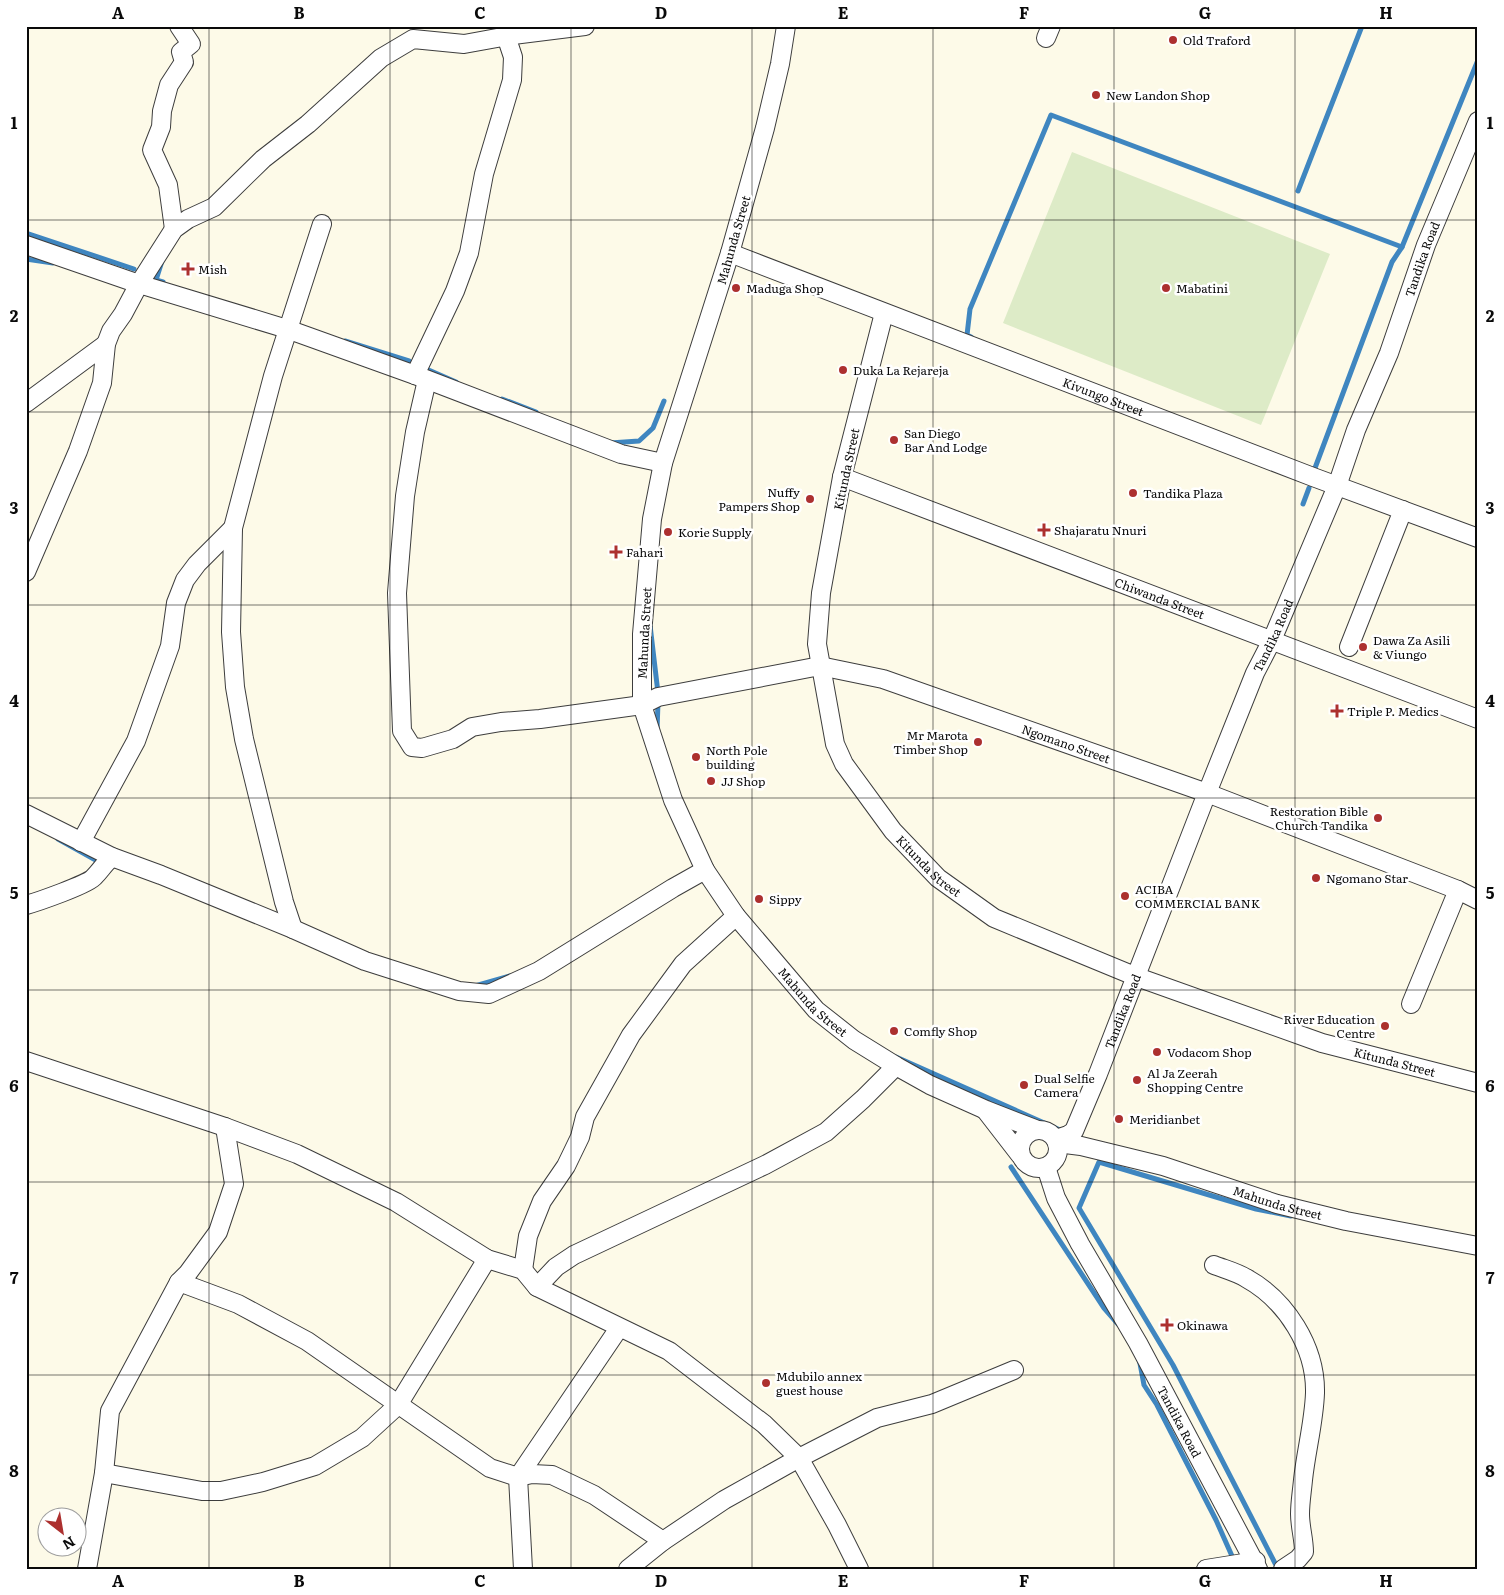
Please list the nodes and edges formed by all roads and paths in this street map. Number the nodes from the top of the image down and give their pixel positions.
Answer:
1 (179, 26) edge
2 (586, 26) edge
3 (786, 26) edge
4 (506, 36) junction
5 (1478, 121) edge
6 (1474, 142) edge
7 (322, 224) dead end
8 (174, 229) junction
9 (26, 245) edge
10 (730, 253) junction
11 (139, 284) junction
12 (884, 313) junction
13 (287, 329) junction
14 (106, 344) junction
15 (421, 378) junction
16 (26, 403) edge
17 (663, 464) junction
18 (842, 477) junction
19 (1337, 486) junction
20 (1402, 510) junction
21 (234, 528) junction
22 (1478, 538) edge
23 (26, 572) edge
24 (1272, 640) junction
25 (1349, 647) dead end
26 (820, 666) junction
27 (642, 705) junction
28 (1478, 719) edge
29 (1207, 793) junction
30 (26, 814) edge
31 (81, 842) junction
32 (112, 857) junction
33 (705, 870) junction
34 (1458, 890) junction
35 (1478, 900) edge
36 (26, 905) edge
37 (736, 916) junction
38 (293, 929) junction
39 (1137, 977) junction
40 (1411, 1004) dead end
41 (26, 1061) edge
42 (896, 1066) junction
43 (1478, 1083) edge
44 (986, 1110) junction
45 (225, 1127) junction
46 (1035, 1129) junction
47 (1057, 1141) junction
48 (1020, 1154) junction
49 (1046, 1167) junction
50 (1478, 1246) edge
51 (488, 1259) junction
52 (1214, 1264) dead end
53 (523, 1270) junction
54 (179, 1282) junction
55 (537, 1287) junction
56 (619, 1328) junction
57 (1014, 1370) dead end
58 (398, 1405) junction
59 (799, 1458) junction
60 (104, 1473) junction
61 (518, 1477) junction
62 (663, 1541) junction
63 (1257, 1565) edge
64 (86, 1569) edge
65 (523, 1569) edge
66 (628, 1569) edge
67 (859, 1569) edge
68 (1206, 1569) edge
69 (1284, 1569) edge

1 - 8 street
2 - 4 street
3 - 10 street, Mahunda Street
4 - 8 street
4 - 15 street, Ngomano Street
5 - 6 street, Tandika Road
6 - 19 street, Tandika Road
7 - 13 street
8 - 11 street
9 - 11 street
10 - 12 street, Kivungo Street
10 - 17 street, Mahunda Street
11 - 13 street
11 - 14 street
12 - 18 street, Kitunda Street
12 - 19 street, Kivungo Street
13 - 15 street
13 - 21 street
14 - 16 street
14 - 23 street
15 - 17 street
15 - 27 street, Ngomano Street
17 - 27 street, Mahunda Street
18 - 24 street, Chiwanda Street
18 - 26 street, Kitunda Street
19 - 20 street, Kivungo Street
19 - 24 street, Tandika Road
20 - 22 street, Kivungo Street
20 - 25 street
21 - 31 street
21 - 38 street
24 - 28 street, Chiwanda Street
24 - 29 street, Tandika Road
26 - 27 street, Ngomano Street
26 - 29 street, Ngomano Street
26 - 39 street, Kitunda Street
27 - 33 street, Mahunda Street
29 - 34 street, Ngomano Street
29 - 39 street, Tandika Road
30 - 31 street
31 - 32 street
32 - 36 street
32 - 38 street
33 - 37 street, Mahunda Street
33 - 38 street
34 - 35 street, Ngomano Street
34 - 40 street
37 - 42 street, Mahunda Street
37 - 53 street
39 - 43 street, Kitunda Street
39 - 47 street, Tandika Road
41 - 45 street
42 - 44 street, Mahunda Street
42 - 55 street
44 - 46 street, Mahunda Street
44 - 48 street
45 - 51 street
45 - 54 street
46 - 47 street
46 - 48 street
47 - 49 street
47 - 50 street, Mahunda Street
48 - 49 street
49 - 63 street, Tandika Road
51 - 53 street
51 - 58 street
52 - 69 street
53 - 55 street
54 - 58 street
54 - 60 street
55 - 56 street
56 - 59 street
56 - 61 street
57 - 59 street
58 - 60 street
58 - 61 street
59 - 62 street
59 - 67 street
60 - 64 street
61 - 62 street
61 - 65 street
62 - 66 street
63 - 68 street

